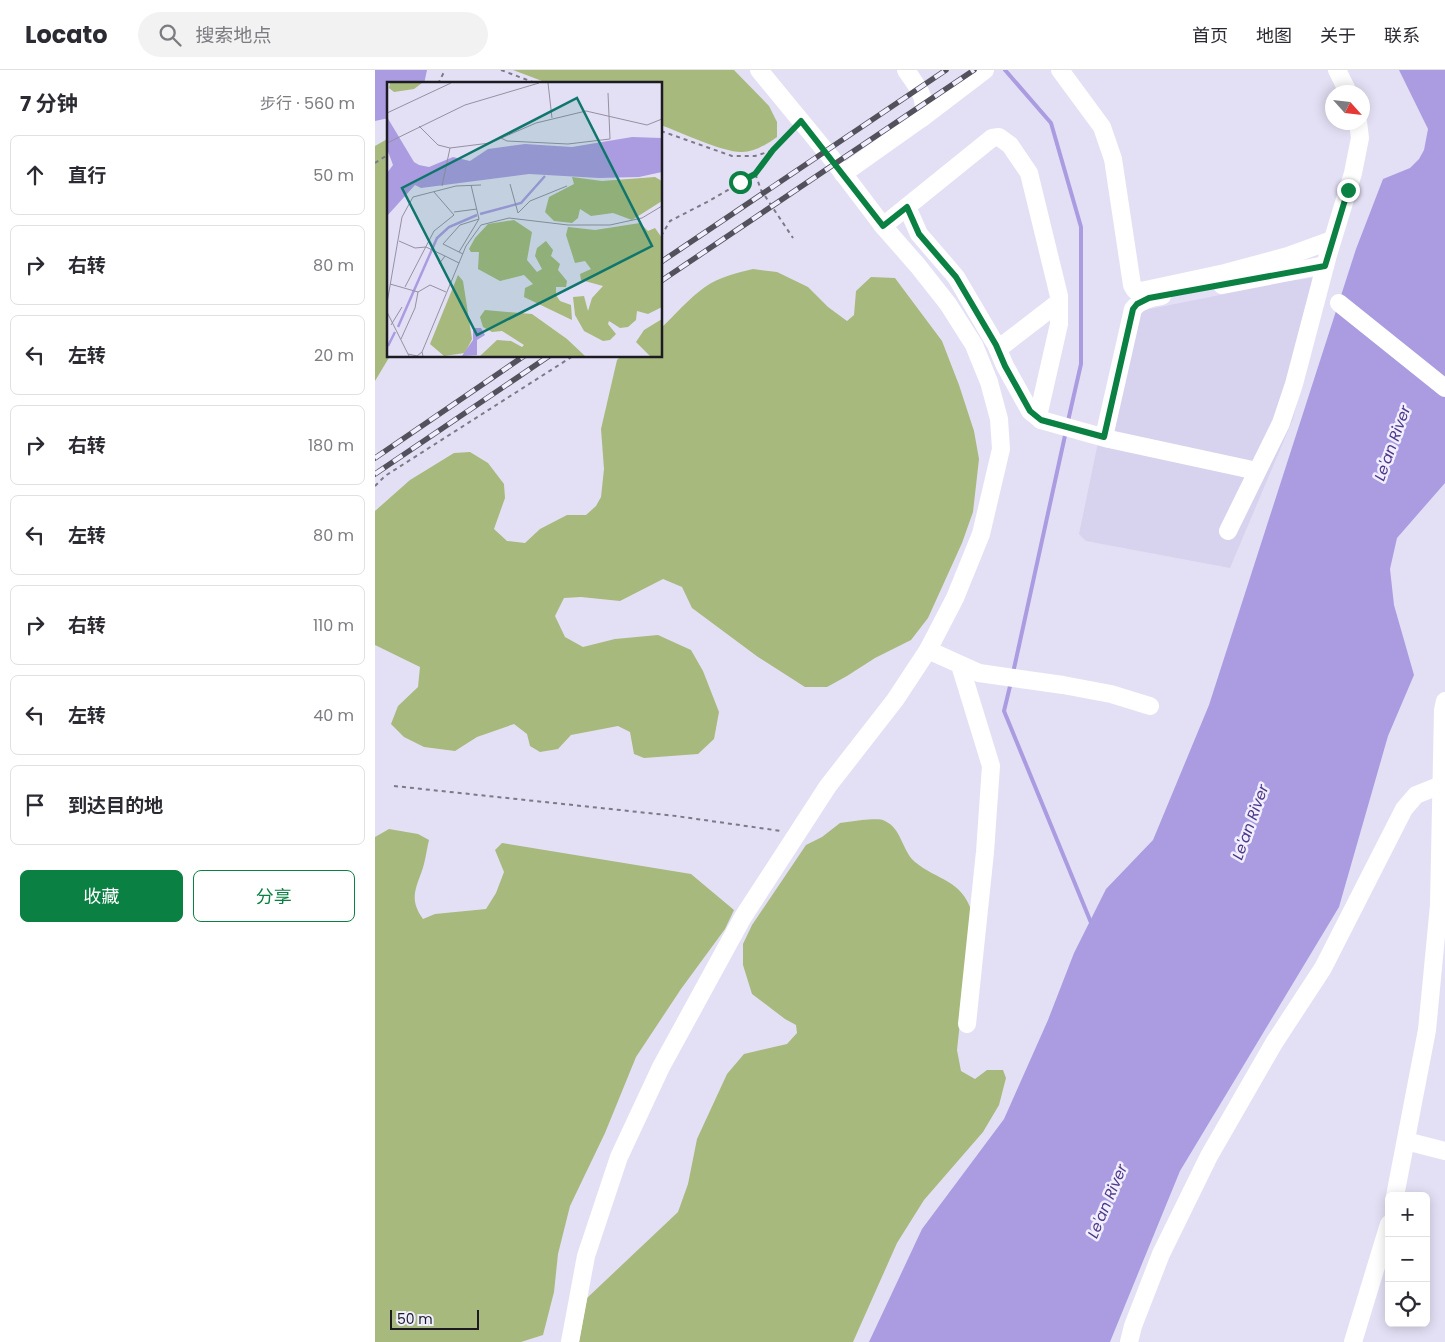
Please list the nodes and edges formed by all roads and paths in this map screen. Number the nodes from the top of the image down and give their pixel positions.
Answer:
1 (445, 70) edge
2 (501, 70) edge
3 (759, 70) edge
4 (906, 70) edge
5 (985, 70) edge
6 (1060, 70) edge
7 (1337, 70) edge
8 (439, 82) edge
9 (533, 82) edge
10 (1344, 85) edge
11 (921, 118) junction
12 (801, 121) junction
13 (1359, 130) edge
14 (663, 132) edge
15 (773, 150) junction
16 (387, 155) edge
17 (375, 163) edge
18 (755, 174) junction
19 (843, 174) junction
20 (907, 207) junction
21 (883, 226) junction
22 (663, 233) edge
23 (793, 238) dead end
24 (1332, 240) junction
25 (1325, 266) junction
26 (1059, 302) junction
27 (1339, 303) dead end
28 (998, 349) junction
29 (570, 358) edge
30 (1445, 388) edge
31 (1041, 420) junction
32 (1104, 437) junction
33 (1257, 471) junction
34 (375, 486) edge
35 (1228, 531) dead end
36 (928, 650) junction
37 (960, 665) junction
38 (1445, 701) edge
39 (1151, 706) dead end
40 (1441, 785) junction
41 (394, 786) dead end
42 (797, 834) junction
43 (967, 1024) dead end
44 (1406, 1141) junction
45 (1445, 1151) edge
46 (1396, 1192) edge
47 (1385, 1237) edge
48 (570, 1342) edge
49 (1129, 1342) edge
50 (1353, 1342) edge

1 - 8 path
2 - 9 path
3 - 12 street
4 - 11 street
5 - 11 street
6 - 24 street
7 - 10 street
11 - 19 street
12 - 15 path
12 - 19 street
13 - 24 street
14 - 15 path
15 - 18 path
16 - 17 path
18 - 22 path
18 - 23 path
19 - 21 street
20 - 21 street
20 - 26 street
20 - 28 street
21 - 36 street
24 - 25 street
25 - 32 street
25 - 33 street
26 - 28 street
26 - 31 street
27 - 30 street
28 - 31 street
29 - 34 path
31 - 32 street
32 - 33 street
33 - 35 street
36 - 37 street
36 - 42 street
37 - 39 street
37 - 43 street
38 - 40 street
40 - 44 street
40 - 49 street
41 - 42 path
42 - 48 street
44 - 45 street
44 - 46 street
47 - 50 street

